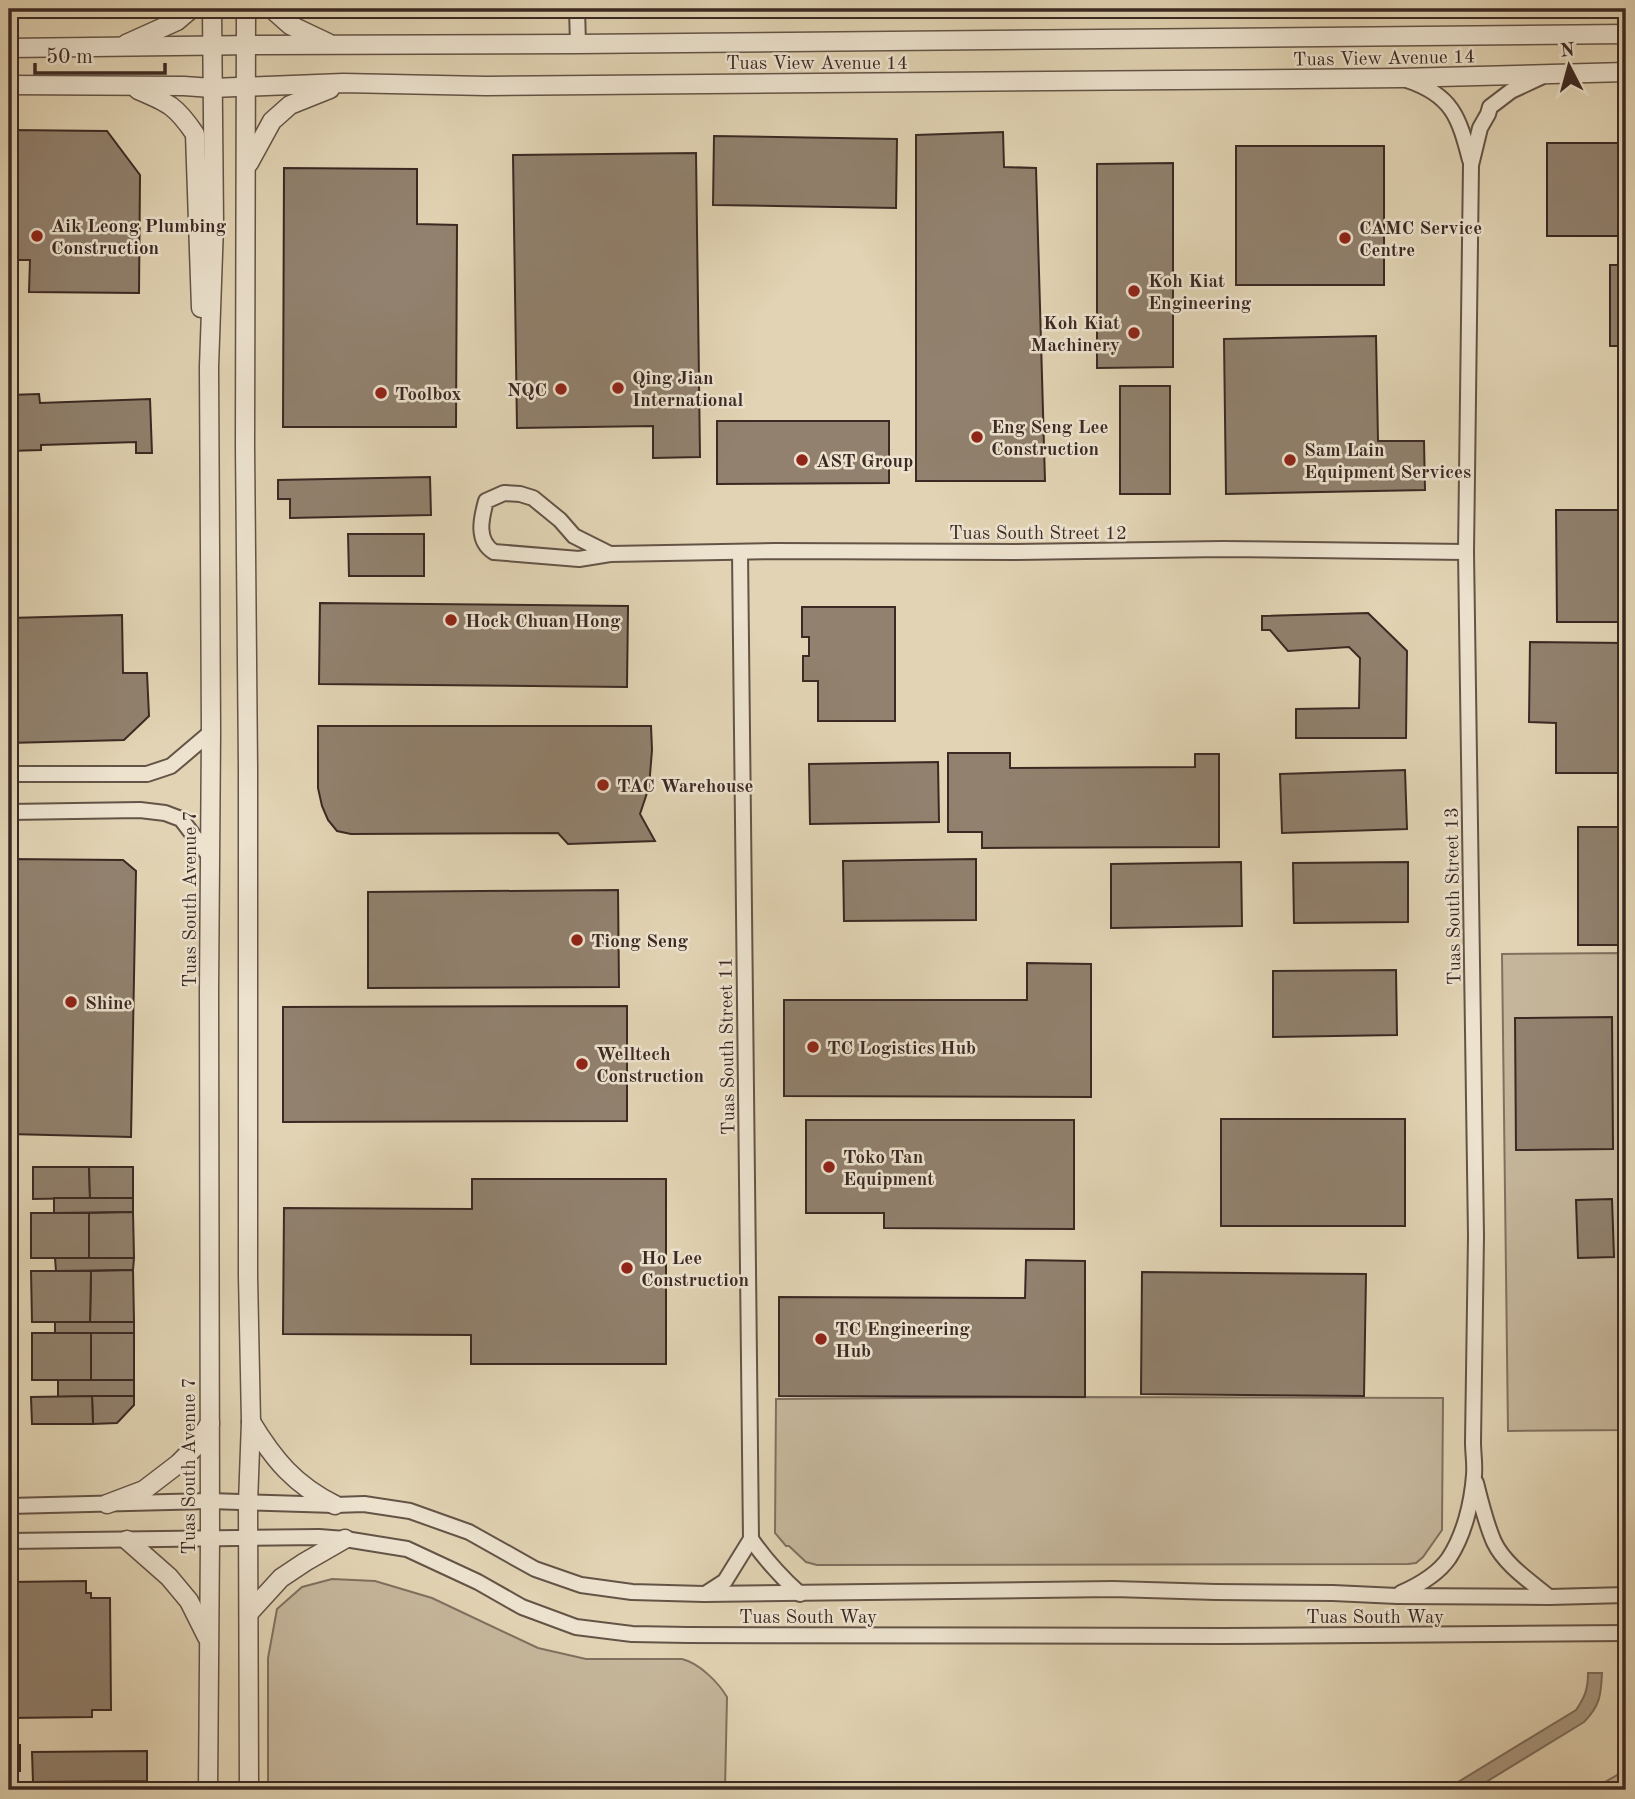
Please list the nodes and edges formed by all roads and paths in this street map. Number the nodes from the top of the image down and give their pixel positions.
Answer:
1 (191, 9) edge
2 (212, 9) edge
3 (246, 9) edge
4 (272, 9) edge
5 (577, 9) edge
6 (1626, 34) edge
7 (578, 44) junction
8 (246, 45) junction
9 (331, 45) junction
10 (211, 46) junction
11 (9, 48) edge
12 (116, 48) junction
13 (1626, 72) edge
14 (1546, 75) junction
15 (1401, 78) junction
16 (343, 83) junction
17 (9, 85) edge
18 (129, 86) junction
19 (246, 87) junction
20 (212, 88) junction
21 (1471, 165) junction
22 (247, 166) junction
23 (209, 367) junction
24 (740, 552) junction
25 (1466, 552) junction
26 (610, 554) junction
27 (211, 732) junction
28 (9, 774) edge
29 (9, 812) edge
30 (210, 857) junction
31 (251, 1422) junction
32 (209, 1423) junction
33 (1474, 1475) junction
34 (209, 1501) junction
35 (248, 1503) junction
36 (107, 1504) junction
37 (335, 1505) junction
38 (9, 1506) edge
39 (210, 1538) junction
40 (248, 1539) junction
41 (345, 1539) junction
42 (751, 1539) junction
43 (128, 1540) junction
44 (9, 1541) edge
45 (704, 1594) junction
46 (800, 1594) junction
47 (1626, 1595) edge
48 (1397, 1596) junction
49 (1549, 1597) junction
50 (248, 1613) junction
51 (1626, 1633) edge
52 (209, 1640) junction
53 (208, 1790) edge
54 (249, 1790) edge

1 - 12 street
2 - 10 street, Tuas South Avenue 7
3 - 8 street
4 - 9 street
5 - 7 street
6 - 7 street, Tuas View Avenue 14
7 - 9 street, Tuas View Avenue 14
8 - 9 street, Tuas View Avenue 14
8 - 10 street, Tuas View Avenue 14
8 - 19 street
10 - 12 street, Tuas View Avenue 14
10 - 20 street, Tuas South Avenue 7
11 - 12 street, Tuas View Avenue 14
13 - 14 street, Tuas View Avenue 14
14 - 15 street, Tuas View Avenue 14
14 - 21 street, Tuas South Street 13
15 - 16 street, Tuas View Avenue 14
15 - 21 street, Tuas South Street 13
16 - 19 street, Tuas View Avenue 14
16 - 22 street
17 - 18 street, Tuas View Avenue 14
18 - 20 street, Tuas View Avenue 14
18 - 23 street
19 - 20 street, Tuas View Avenue 14
19 - 22 street
20 - 23 street, Tuas South Avenue 7
21 - 25 street, Tuas South Street 13
22 - 31 street
23 - 27 street, Tuas South Avenue 7
24 - 25 street, Tuas South Street 12
24 - 26 street, Tuas South Street 12
24 - 42 street, Tuas South Street 11
25 - 33 street, Tuas South Street 13
26 - 26 street, Tuas South Street 12
27 - 28 street
27 - 30 street, Tuas South Avenue 7
29 - 30 street
30 - 32 street, Tuas South Avenue 7
31 - 35 street
31 - 37 street
32 - 34 street, Tuas South Avenue 7
32 - 36 street
33 - 48 street, Tuas South Street 13
33 - 49 street
34 - 35 street, Tuas South Way
34 - 36 street, Tuas South Way
34 - 39 street, Tuas South Avenue 7
35 - 37 street, Tuas South Way
35 - 40 street
36 - 38 street, Tuas South Way
37 - 45 street, Tuas South Way
39 - 40 street, Tuas South Way
39 - 43 street, Tuas South Way
39 - 52 street, Tuas South Avenue 7
40 - 41 street, Tuas South Way
40 - 50 street
41 - 50 street
41 - 51 street, Tuas South Way
42 - 45 street
42 - 46 street
43 - 44 street, Tuas South Way
43 - 52 street
45 - 46 street, Tuas South Way
46 - 48 street, Tuas South Way
47 - 49 street, Tuas South Way
48 - 49 street, Tuas South Way
50 - 54 street
52 - 53 street, Tuas South Avenue 7

